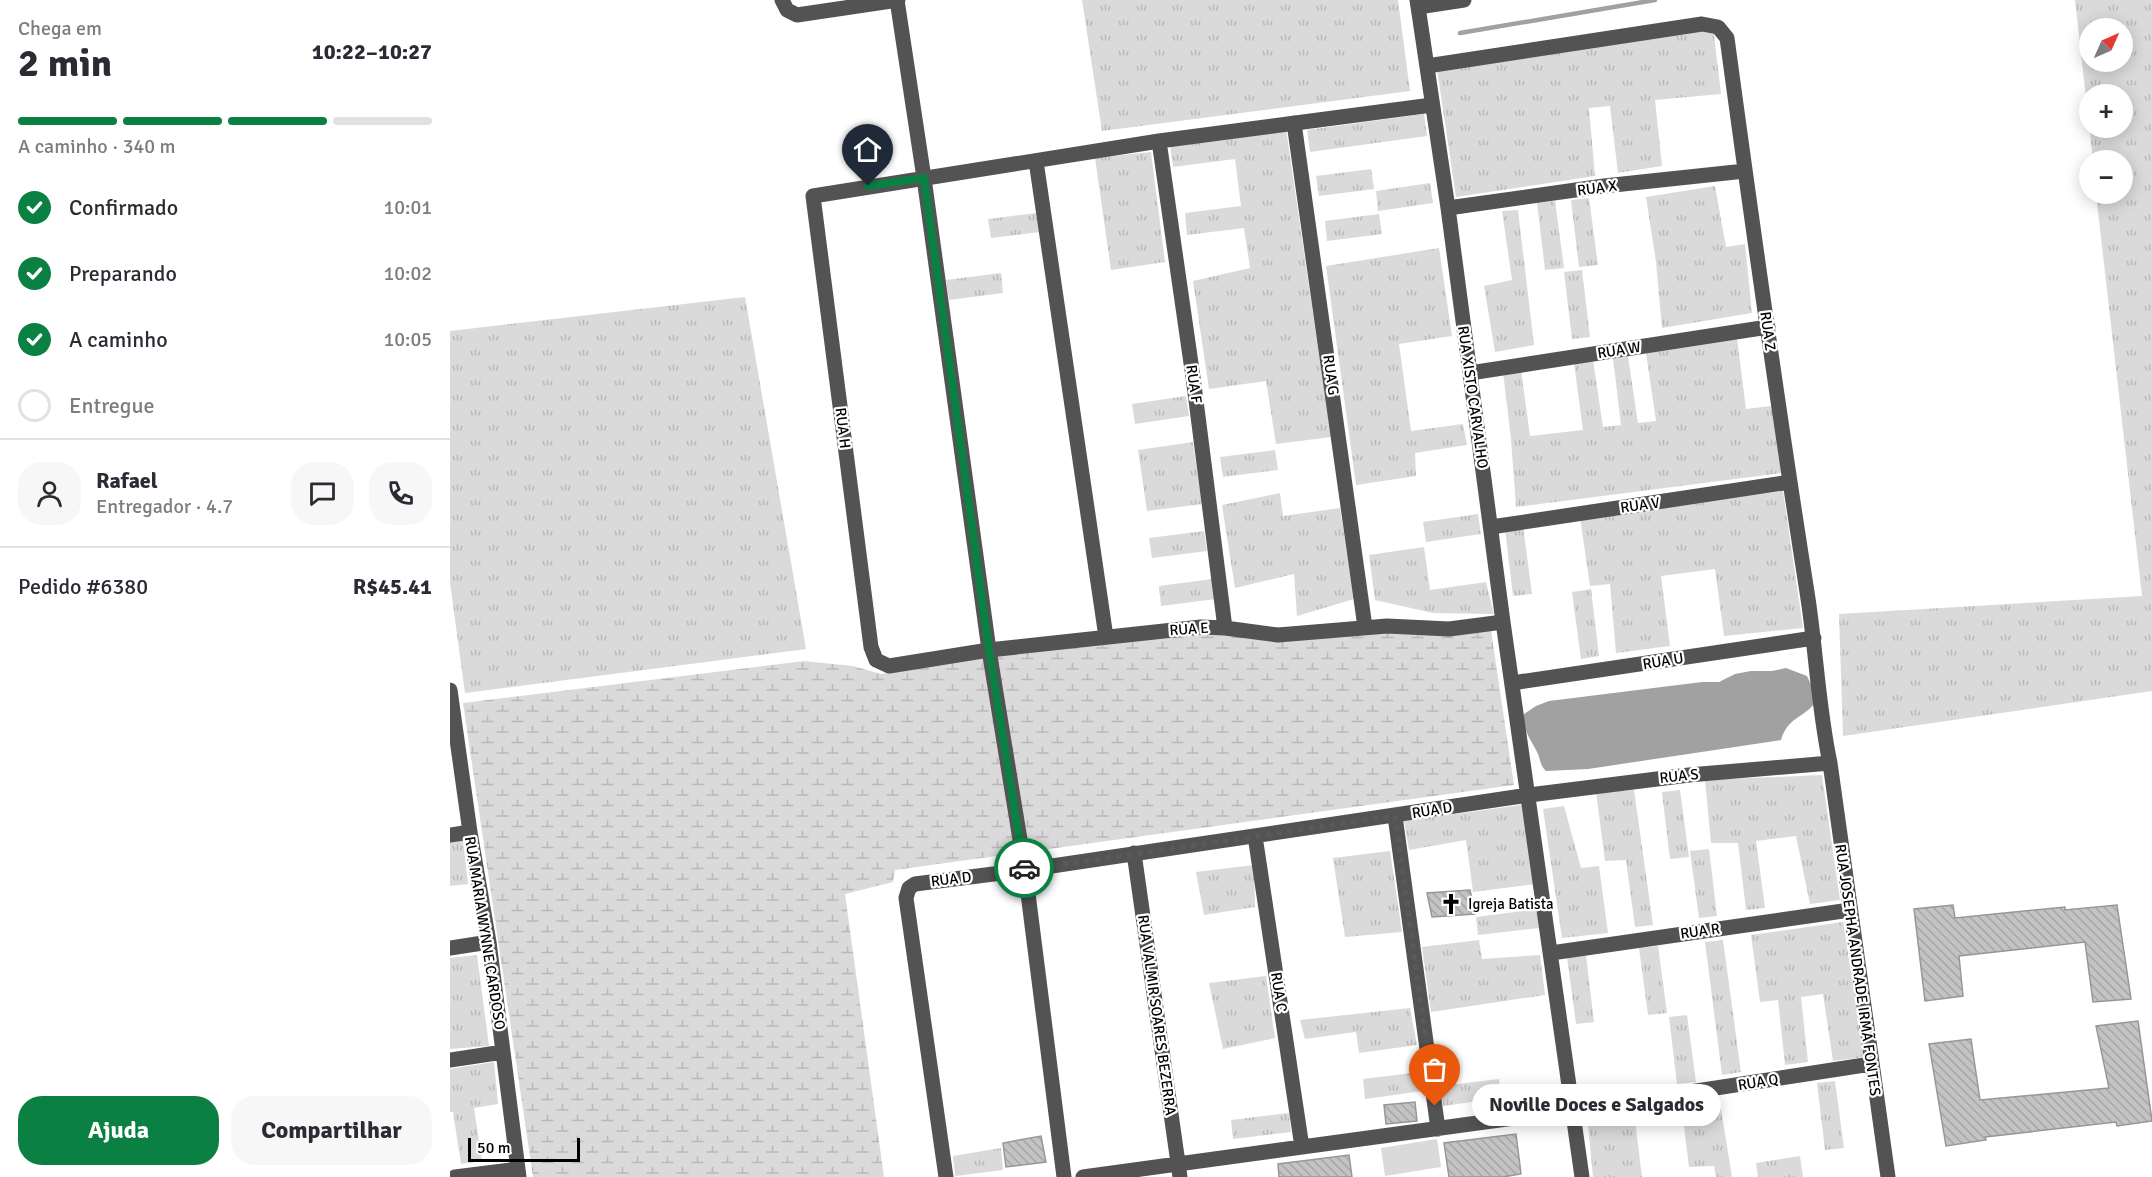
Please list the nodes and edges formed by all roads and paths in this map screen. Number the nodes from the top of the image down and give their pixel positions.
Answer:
1 (897, 0) edge
2 (1464, 0) edge
3 (1418, 3) edge
4 (784, 5) edge
5 (1427, 66) junction
6 (1432, 105) junction
7 (1294, 123) junction
8 (1159, 141) junction
9 (1036, 161) junction
10 (1745, 171) junction
11 (924, 178) junction
12 (1448, 208) junction
13 (1768, 327) junction
14 (1470, 373) junction
15 (1790, 482) junction
16 (1491, 526) junction
17 (1503, 622) junction
18 (1365, 627) junction
19 (1225, 628) junction
20 (1106, 637) junction
21 (1815, 644) junction
22 (989, 650) junction
23 (876, 660) joint
24 (1512, 683) junction
25 (450, 690) edge
26 (1824, 737) joint
27 (1830, 763) junction
28 (1529, 795) junction
29 (1395, 816) junction
30 (470, 832) junction
31 (450, 835) edge
32 (1255, 836) junction
33 (1134, 853) junction
34 (1025, 870) junction
35 (1850, 910) junction
36 (489, 942) junction
37 (450, 948) edge
38 (1551, 953) junction
39 (503, 1052) junction
40 (450, 1060) edge
41 (1871, 1065) junction
42 (1573, 1110) junction
43 (1438, 1129) junction
44 (1302, 1147) junction
45 (1179, 1171) edge
46 (518, 1173) edge
47 (455, 1177) edge
48 (946, 1177) edge
49 (1065, 1177) edge
50 (1083, 1177) edge
51 (1582, 1177) edge
52 (1888, 1177) edge

1 - 4 street
1 - 11 street
2 - 3 street
3 - 5 street, RUA XISTO CARVALHO
5 - 6 street, RUA XISTO CARVALHO
5 - 10 street, RUA Z
6 - 7 street
6 - 12 street, RUA XISTO CARVALHO
7 - 8 street
7 - 18 street, RUA G
8 - 9 street
8 - 19 street, RUA F
9 - 11 street
9 - 20 street
10 - 12 street, RUA X
10 - 13 street, RUA Z
11 - 22 street
11 - 23 street, RUA H
12 - 14 street, RUA XISTO CARVALHO
13 - 14 street, RUA W
13 - 15 street, RUA Z
14 - 16 street, RUA XISTO CARVALHO
15 - 16 street, RUA V
15 - 21 street, RUA Z
16 - 17 street, RUA XISTO CARVALHO
17 - 18 street, RUA E
17 - 24 street, RUA XISTO CARVALHO
18 - 19 street, RUA E
19 - 20 street, RUA E
20 - 22 street, RUA E
21 - 24 street, RUA U
21 - 26 street, RUA Z
22 - 23 street, RUA E
22 - 34 street
24 - 28 street, RUA XISTO CARVALHO
25 - 30 street, RUA MARIA WYNNE CARDOSO
26 - 27 street, RUA JOSEPHA ANDRADE IRMÃ FONTES
27 - 28 street, RUA S
27 - 35 street, RUA JOSEPHA ANDRADE IRMÃ FONTES
28 - 29 street, RUA D
28 - 38 street, RUA XISTO CARVALHO
29 - 32 street, RUA D
29 - 43 street
30 - 31 street
30 - 36 street, RUA MARIA WYNNE CARDOSO
32 - 33 street, RUA D
32 - 44 street, RUA C
33 - 34 street, RUA D
33 - 45 street, RUA VALMIR SOARES BEZERRA
34 - 48 street, RUA D
34 - 49 street
35 - 38 street, RUA R
35 - 41 street, RUA JOSEPHA ANDRADE IRMÃ FONTES
36 - 37 street
36 - 39 street, RUA MARIA WYNNE CARDOSO
38 - 42 street, RUA XISTO CARVALHO
39 - 40 street
39 - 46 street, RUA MARIA WYNNE CARDOSO
41 - 42 street, RUA Q
41 - 52 street, RUA JOSEPHA ANDRADE IRMÃ FONTES
42 - 43 street
42 - 51 street, RUA XISTO CARVALHO
43 - 44 street
44 - 45 street
45 - 50 street
46 - 47 street

